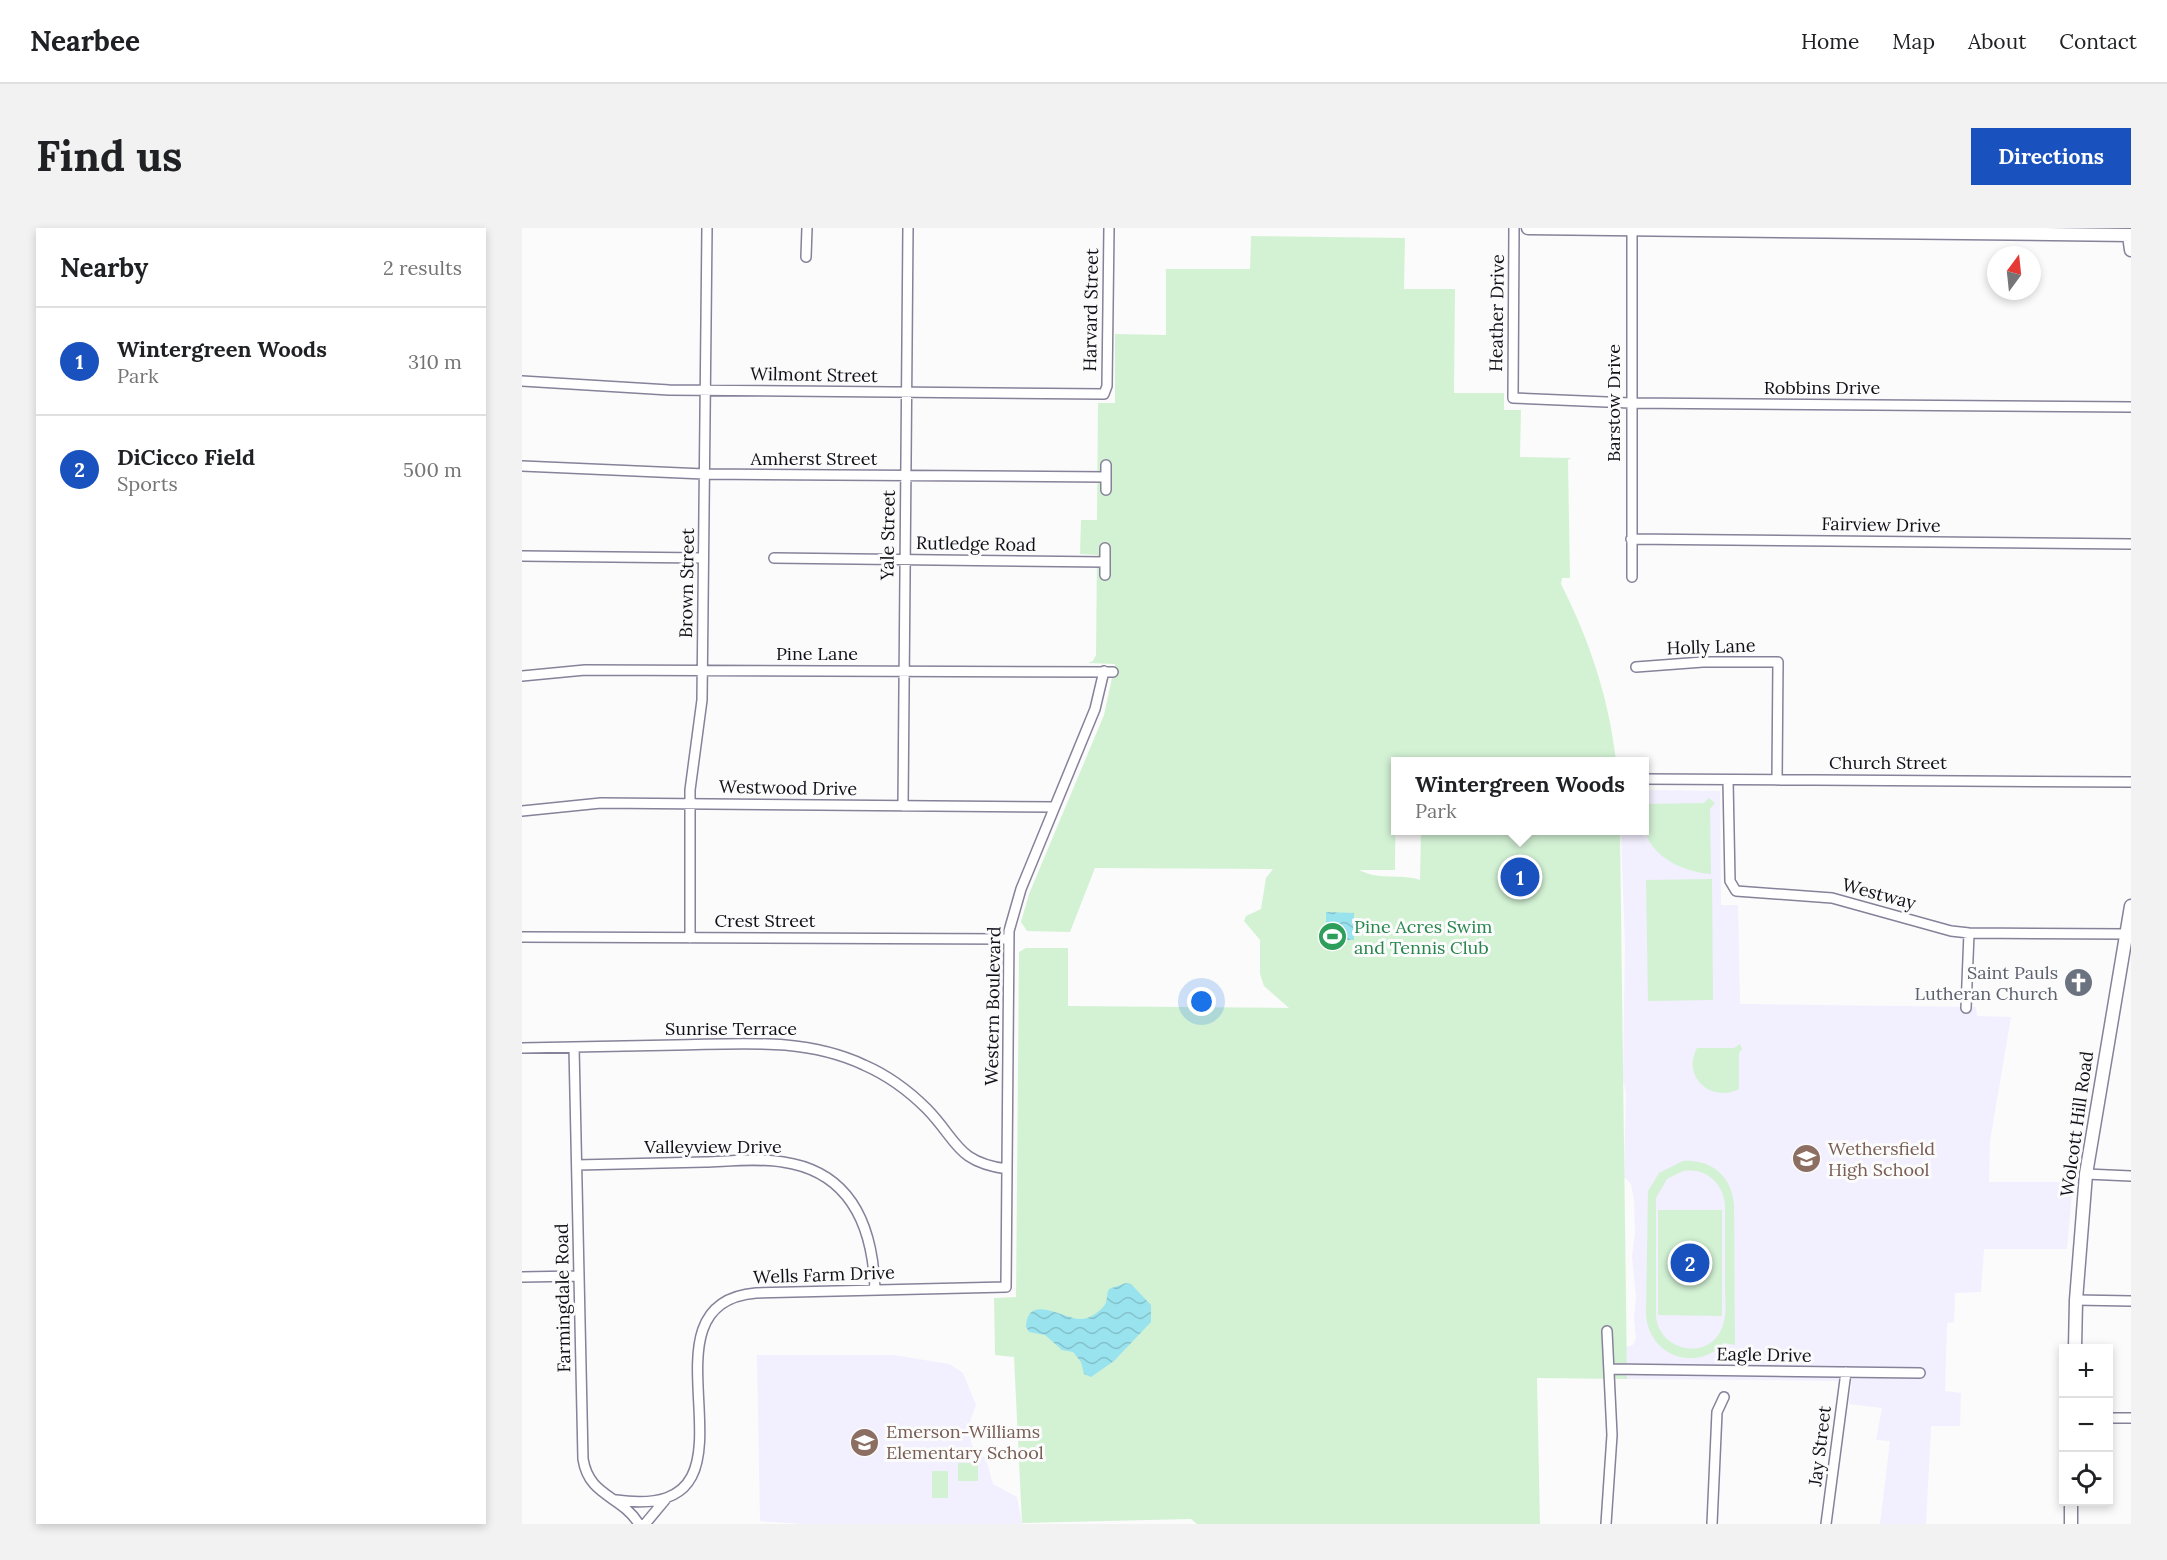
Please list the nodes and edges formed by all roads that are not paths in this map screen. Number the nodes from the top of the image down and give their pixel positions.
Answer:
1 (707, 228) edge
2 (807, 228) edge
3 (908, 228) edge
4 (1109, 228) edge
5 (1514, 228) edge
6 (1528, 228) edge
7 (1632, 229) edge
8 (1934, 230) edge
9 (2062, 231) edge
10 (2111, 231) edge
11 (2130, 235) edge
12 (2131, 250) edge
13 (806, 257) dead end
14 (522, 381) edge
15 (705, 390) junction
16 (906, 392) junction
17 (1106, 393) joint
18 (1513, 398) joint
19 (1630, 403) junction
20 (2131, 407) edge
21 (1106, 465) dead end
22 (522, 466) edge
23 (704, 474) junction
24 (905, 476) junction
25 (1106, 477) junction
26 (1106, 490) dead end
27 (1631, 539) junction
28 (2131, 544) edge
29 (1105, 548) dead end
30 (522, 556) edge
31 (704, 558) junction
32 (774, 558) dead end
33 (905, 560) junction
34 (1105, 561) junction
35 (1105, 575) dead end
36 (1632, 577) dead end
37 (1636, 667) dead end
38 (702, 670) junction
39 (904, 671) junction
40 (1108, 672) joint
41 (522, 676) edge
42 (1649, 779) edge
43 (1728, 780) junction
44 (1777, 780) junction
45 (2131, 782) edge
46 (690, 804) junction
47 (903, 806) junction
48 (1054, 807) junction
49 (522, 811) edge
50 (2130, 914) edge
51 (1969, 933) junction
52 (2126, 934) junction
53 (522, 937) edge
54 (690, 938) junction
55 (1009, 939) junction
56 (1966, 1008) dead end
57 (574, 1047) junction
58 (522, 1048) edge
59 (576, 1165) junction
60 (1007, 1168) junction
61 (2086, 1174) junction
62 (2131, 1176) edge
63 (579, 1276) junction
64 (522, 1277) edge
65 (1005, 1287) joint
66 (875, 1290) junction
67 (2076, 1300) junction
68 (2131, 1301) edge
69 (1607, 1330) dead end
70 (2074, 1344) edge
71 (1608, 1369) junction
72 (1846, 1372) junction
73 (1920, 1373) dead end
74 (1724, 1397) dead end
75 (2113, 1418) edge
76 (2131, 1419) edge
77 (616, 1500) junction
78 (665, 1500) junction
79 (2071, 1506) edge
80 (639, 1524) edge
81 (645, 1524) edge
82 (1606, 1524) edge
83 (1712, 1524) edge
84 (1826, 1524) edge
85 (2071, 1524) edge

1 - 15 street, Brown Street
2 - 13 street
3 - 16 street, Yale Street
4 - 17 street, Harvard Street
5 - 18 street, Heather Drive
6 - 7 street
7 - 8 street
7 - 19 street, Barstow Drive
8 - 9 street
9 - 10 street
10 - 11 street
11 - 12 street
14 - 15 street, Wilmont Street
15 - 16 street, Wilmont Street
15 - 23 street, Brown Street
16 - 17 street, Wilmont Street
16 - 24 street, Yale Street
18 - 19 street, Robbins Drive
19 - 20 street, Robbins Drive
19 - 27 street, Barstow Drive
21 - 25 street
22 - 23 street, Amherst Street
23 - 24 street, Amherst Street
23 - 31 street, Brown Street
24 - 25 street, Amherst Street
24 - 33 street, Yale Street
25 - 26 street
27 - 28 street, Fairview Drive
27 - 36 street, Barstow Drive
29 - 34 street
30 - 31 street
31 - 38 street, Brown Street
32 - 33 street, Rutledge Road
33 - 34 street, Rutledge Road
33 - 39 street, Yale Street
34 - 35 street
37 - 44 street, Holly Lane
38 - 39 street, Pine Lane
38 - 41 street, Pine Lane
38 - 46 street, Brown Street
39 - 40 street, Pine Lane
39 - 47 street, Yale Street
40 - 48 street, Western Boulevard
42 - 43 street, Church Street
43 - 44 street, Church Street
43 - 51 street, Westway
44 - 45 street, Church Street
46 - 47 street, Westwood Drive
46 - 49 street, Westwood Drive
46 - 54 street, Brown Street
47 - 48 street, Westwood Drive
48 - 55 street, Western Boulevard
50 - 52 street, Wolcott Hill Road
51 - 52 street, Westway
51 - 56 street
52 - 61 street, Wolcott Hill Road
53 - 54 street, Crest Street
54 - 55 street, Crest Street
55 - 60 street, Western Boulevard
57 - 58 street, Sunrise Terrace
57 - 59 street, Farmingdale Road
57 - 60 street, Sunrise Terrace
59 - 63 street, Farmingdale Road
59 - 66 street, Valleyview Drive
60 - 65 street, Western Boulevard
61 - 62 street
61 - 67 street, Wolcott Hill Road
63 - 64 street
63 - 77 street, Farmingdale Road
65 - 66 street, Wells Farm Drive
66 - 78 street, Wells Farm Drive
67 - 68 street
67 - 70 street, Wolcott Hill Road
69 - 71 street
71 - 72 street, Eagle Drive
71 - 82 street
72 - 73 street, Eagle Drive
72 - 84 street, Jay Street
74 - 83 street
75 - 76 street
77 - 78 street
77 - 80 street, Farmingdale Road
78 - 81 street, Wells Farm Drive
79 - 85 street

